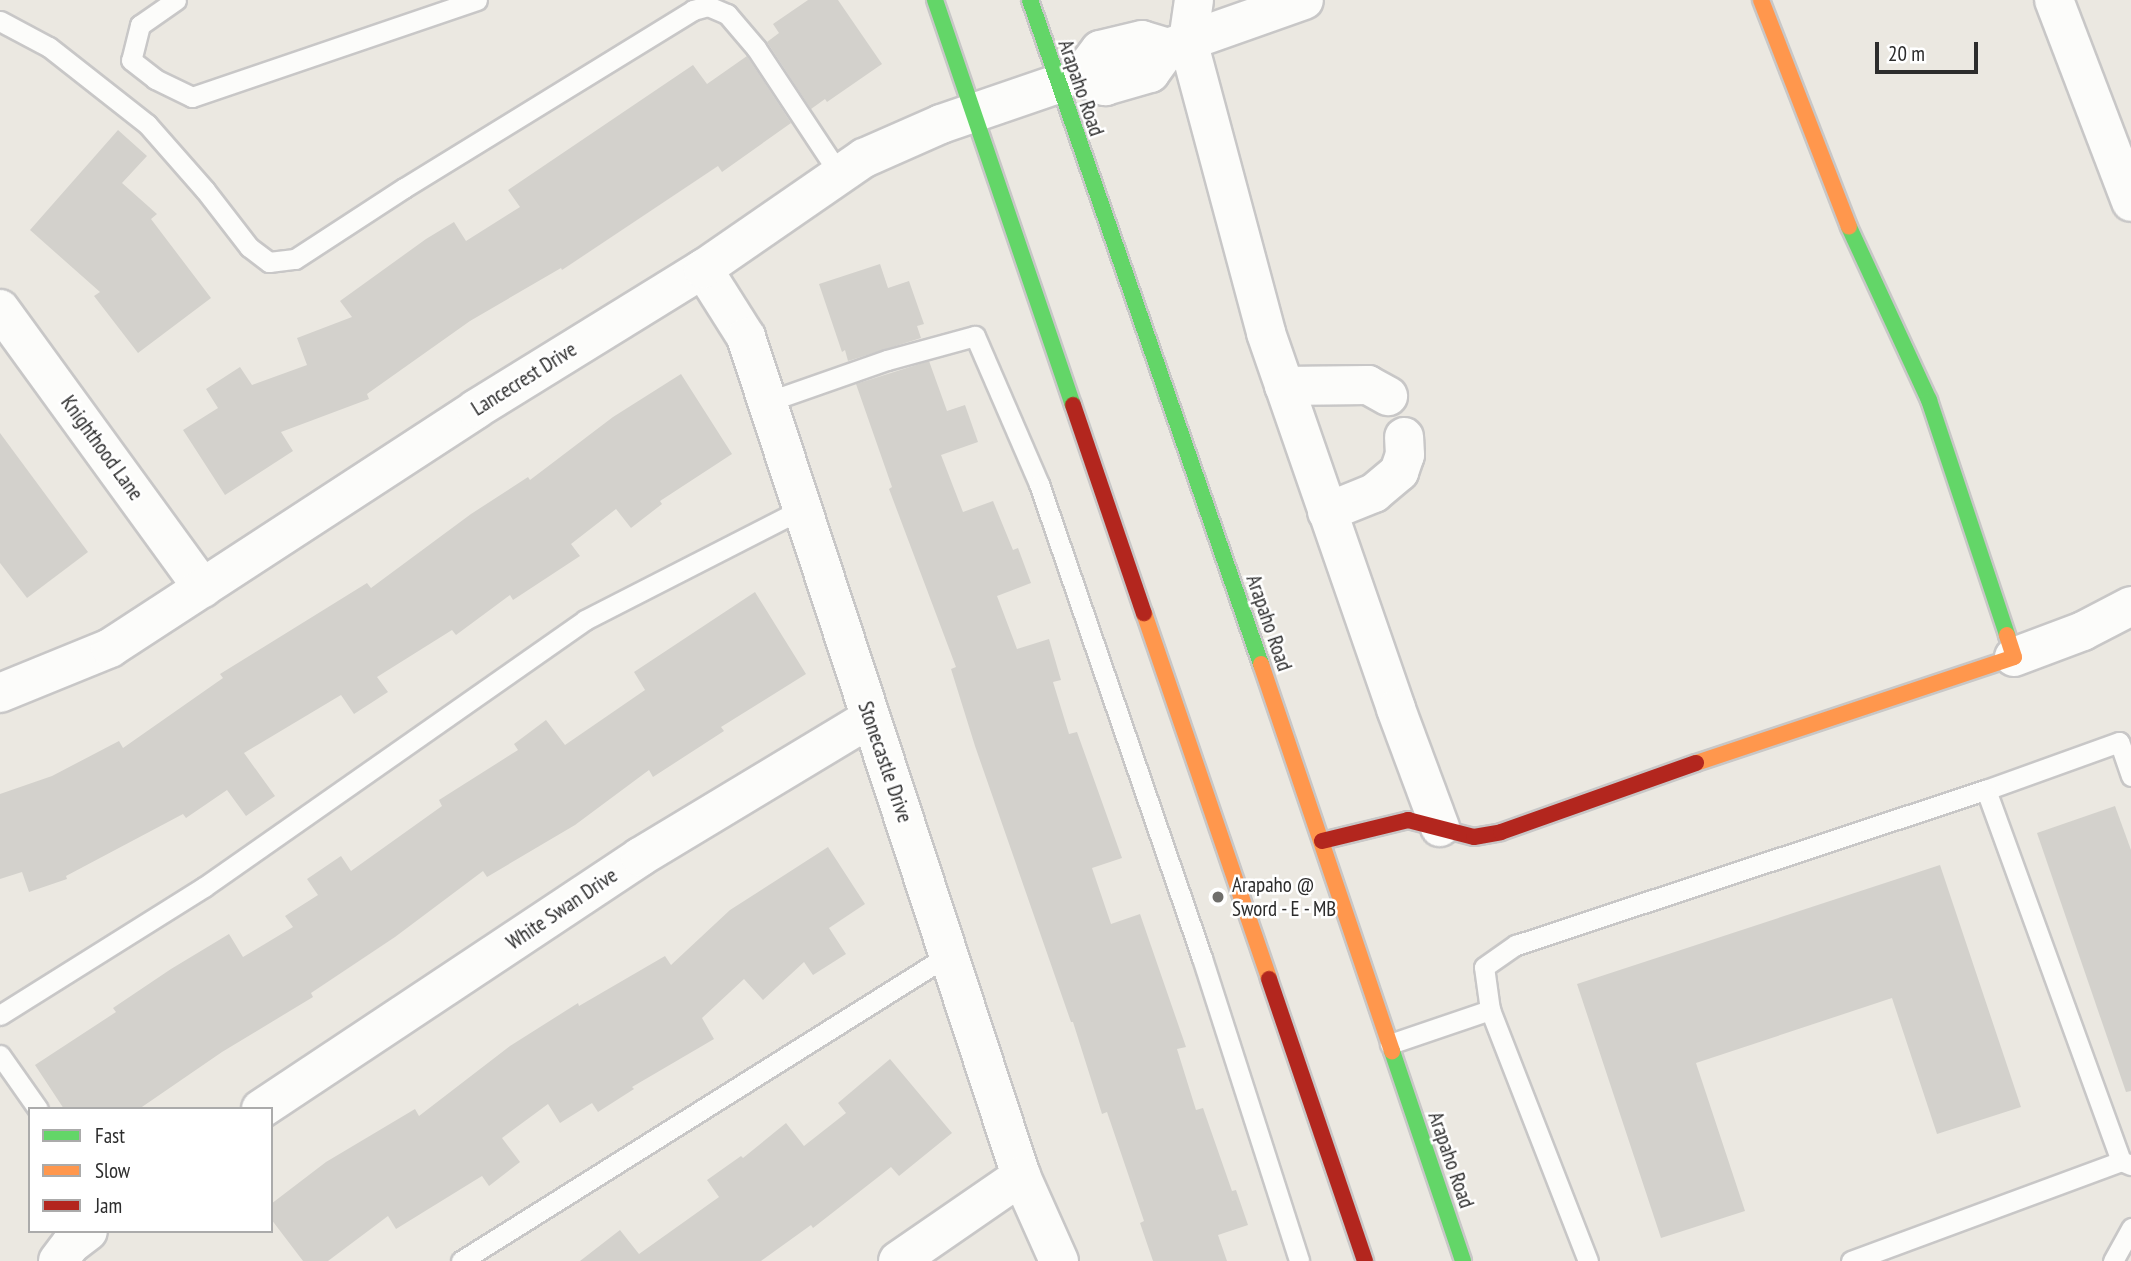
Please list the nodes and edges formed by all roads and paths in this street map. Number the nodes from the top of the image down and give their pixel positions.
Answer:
1 (176, 0) edge
2 (477, 0) edge
3 (935, 0) edge
4 (1030, 0) edge
5 (1194, 0) edge
6 (1304, 0) edge
7 (1761, 0) edge
8 (2054, 0) edge
9 (0, 21) edge
10 (1178, 44) junction
11 (1069, 80) junction
12 (972, 113) junction
13 (840, 175) junction
14 (2131, 202) edge
15 (703, 269) junction
16 (0, 309) edge
17 (1284, 386) junction
18 (1388, 396) dead end
19 (767, 402) junction
20 (1404, 437) dead end
21 (802, 509) junction
22 (1327, 512) junction
23 (203, 588) junction
24 (2131, 606) edge
25 (2014, 657) junction
26 (0, 693) edge
27 (870, 718) junction
28 (2125, 740) edge
29 (2131, 776) edge
30 (1986, 790) junction
31 (1440, 827) junction
32 (1321, 841) junction
33 (950, 954) junction
34 (1490, 1010) junction
35 (0, 1015) edge
36 (1390, 1044) junction
37 (0, 1055) edge
38 (37, 1107) edge
39 (264, 1107) edge
40 (2126, 1163) edge
41 (1021, 1176) junction
42 (2131, 1228) edge
43 (85, 1233) edge
44 (58, 1261) edge
45 (461, 1261) edge
46 (898, 1261) edge
47 (1059, 1261) edge
48 (1299, 1261) edge
49 (1365, 1261) edge
50 (1463, 1261) edge
51 (1588, 1261) edge
52 (1851, 1261) edge
53 (2113, 1261) edge

1 - 2 lane
3 - 12 main road
4 - 11 main road, Arapaho Road
5 - 10 street
6 - 10 street
7 - 25 main road
8 - 14 street
9 - 13 lane
10 - 11 street
10 - 17 street
11 - 12 street, Lancecrest Drive
11 - 32 main road, Arapaho Road
12 - 13 street, Lancecrest Drive
12 - 49 main road
13 - 15 street, Lancecrest Drive
15 - 19 street, Stonecastle Drive
15 - 23 street, Lancecrest Drive
16 - 23 street, Knighthood Lane
17 - 18 street
17 - 22 street
19 - 21 street, Stonecastle Drive
19 - 48 lane
20 - 22 street
21 - 27 street, Stonecastle Drive
21 - 35 lane
22 - 31 street
23 - 26 street, Lancecrest Drive
24 - 25 street
25 - 31 main road
27 - 33 street, Stonecastle Drive
27 - 39 street, White Swan Drive
28 - 29 lane
28 - 30 lane
30 - 34 lane
30 - 40 lane
31 - 32 main road
32 - 36 main road, Arapaho Road
33 - 41 street, Stonecastle Drive
33 - 45 lane
34 - 36 lane
34 - 51 lane
36 - 50 main road, Arapaho Road
37 - 38 lane
40 - 52 lane
41 - 46 street
41 - 47 street, Stonecastle Drive
42 - 53 lane
43 - 44 street

